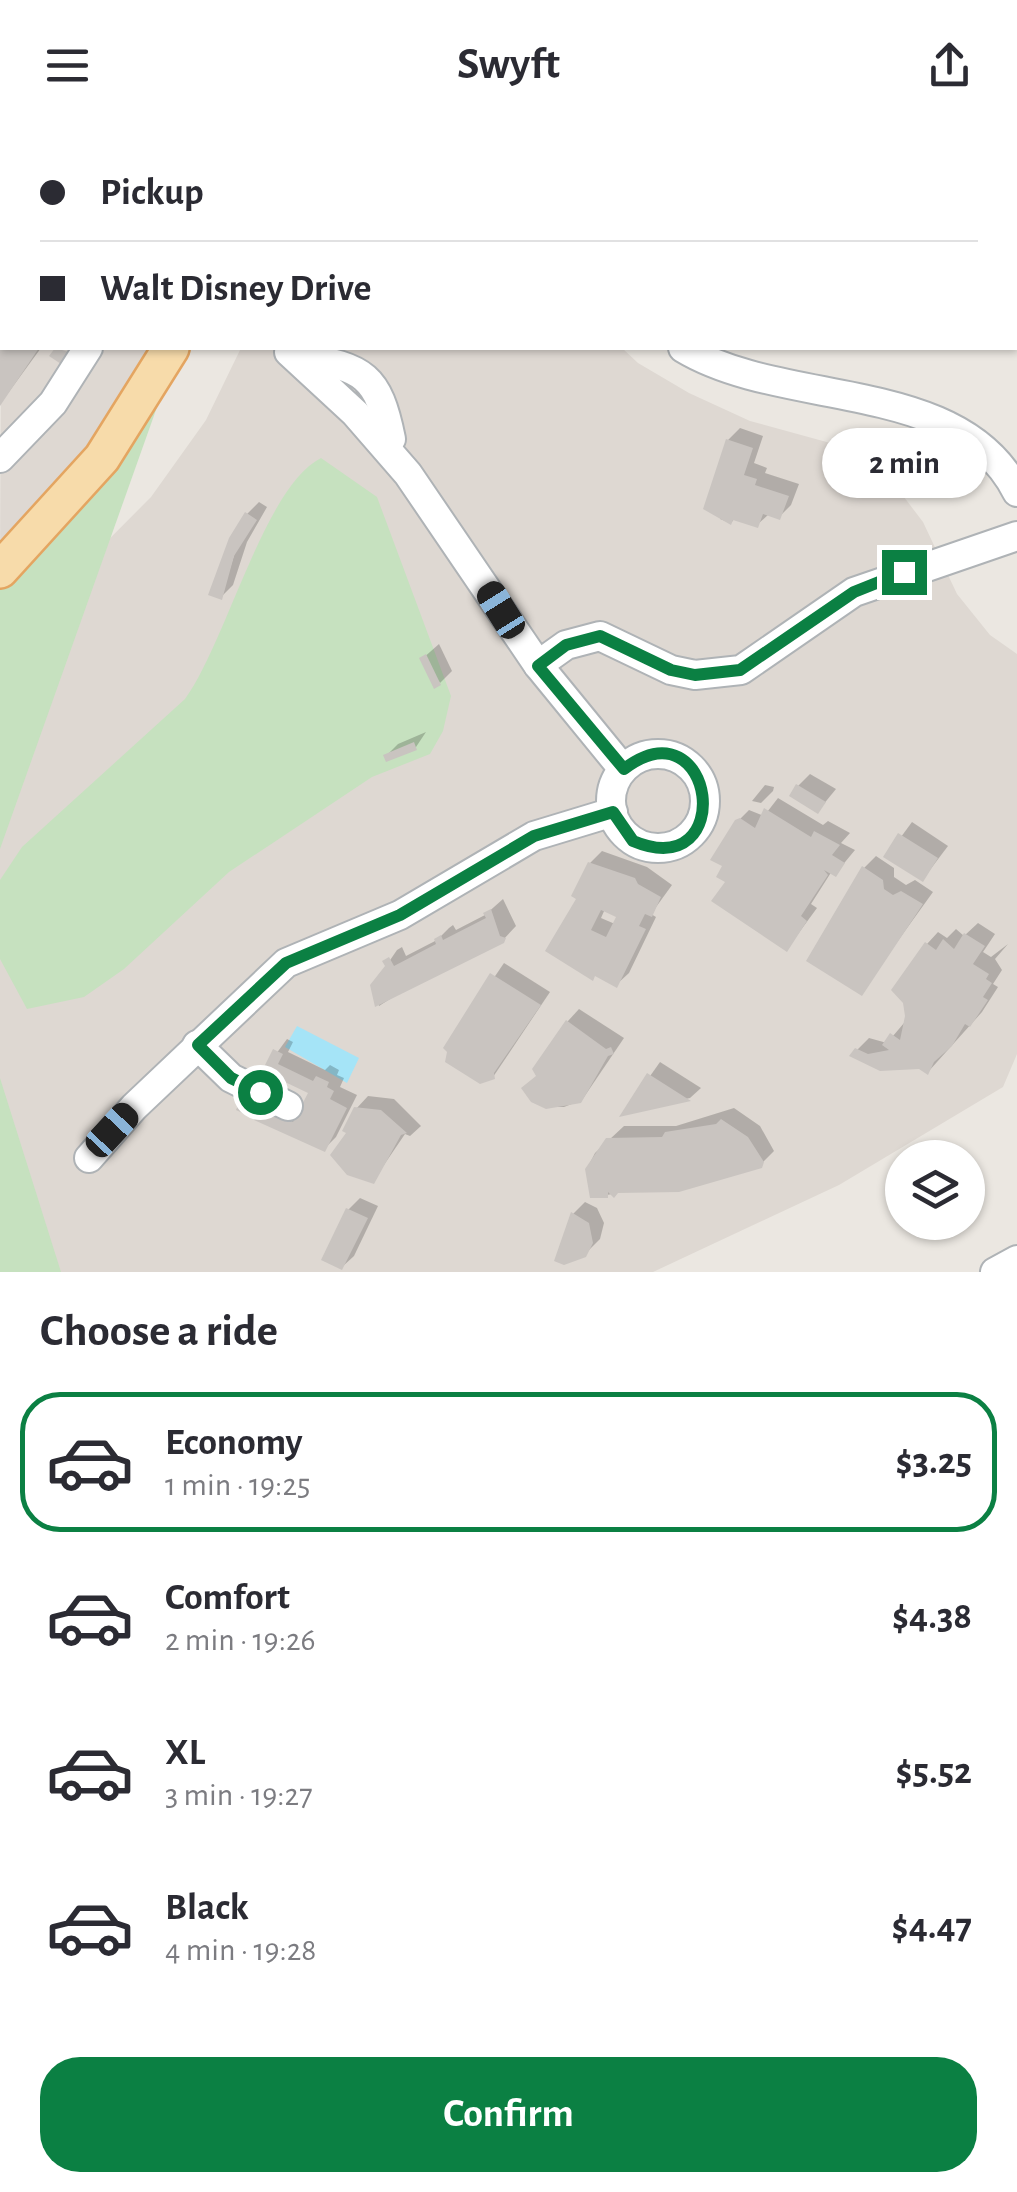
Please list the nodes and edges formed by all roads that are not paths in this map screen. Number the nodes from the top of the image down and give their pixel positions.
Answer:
1 (87, 350) edge
2 (170, 350) edge
3 (687, 350) edge
4 (291, 352) edge
5 (0, 458) edge
6 (408, 474) junction
7 (1017, 492) edge
8 (1017, 536) edge
9 (0, 570) edge
10 (538, 666) junction
11 (624, 769) junction
12 (613, 812) junction
13 (198, 1045) junction
14 (288, 1106) dead end
15 (89, 1158) dead end
16 (1017, 1260) edge
17 (994, 1272) edge

1 - 5 street
2 - 9 main road
3 - 7 street
4 - 6 street
4 - 6 street
6 - 10 street
8 - 10 street
10 - 11 street
11 - 12 street
11 - 12 street
12 - 13 street
13 - 14 street
13 - 15 street
16 - 17 street

